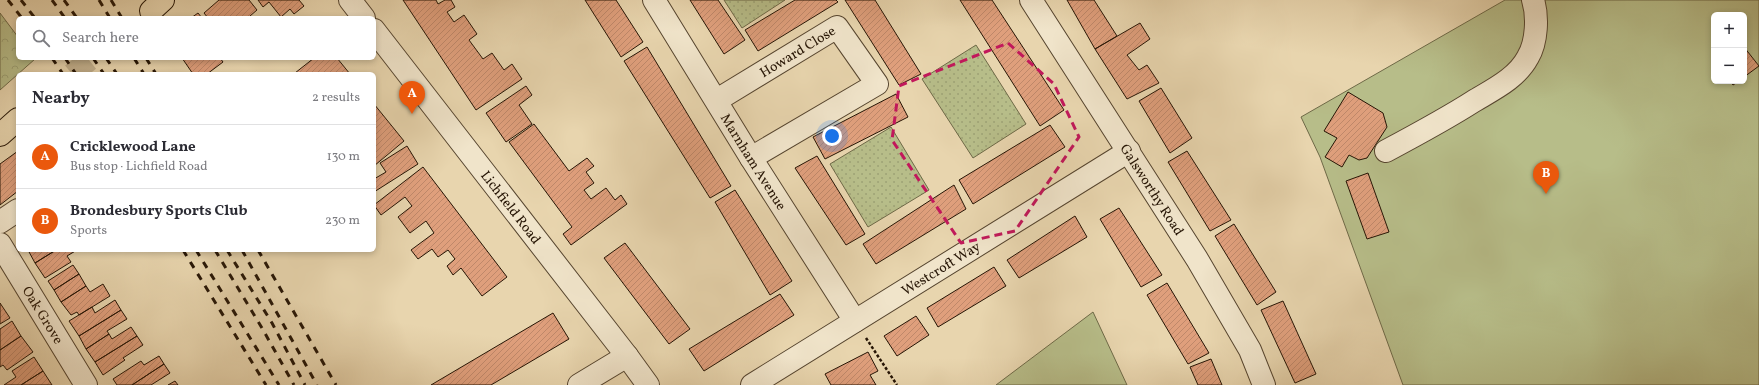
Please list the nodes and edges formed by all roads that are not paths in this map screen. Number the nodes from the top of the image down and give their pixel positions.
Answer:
1 (350, 0) edge
2 (654, 0) edge
3 (1031, 0) edge
4 (1533, 0) edge
5 (362, 16) edge
6 (376, 33) edge
7 (717, 100) junction
8 (16, 121) edge
9 (0, 135) edge
10 (1129, 151) junction
11 (1386, 151) dead end
12 (751, 158) junction
13 (16, 211) edge
14 (0, 222) edge
15 (0, 244) edge
16 (855, 321) junction
17 (627, 356) junction
18 (86, 385) edge
19 (580, 385) edge
20 (648, 385) edge
21 (752, 385) edge
22 (1264, 385) edge

1 - 5 street
2 - 7 street, Marnham Avenue
3 - 10 street, Galsworthy Road
4 - 11 street
6 - 17 street, Lichfield Road
7 - 12 street, Marnham Avenue
7 - 12 street, Howard Close
8 - 9 main road
10 - 16 street, Westcroft Way
10 - 22 street, Galsworthy Road
12 - 16 street, Marnham Avenue
13 - 14 street
15 - 18 street, Oak Grove
16 - 21 street, Westcroft Way
17 - 19 street
17 - 20 street, Lichfield Road

